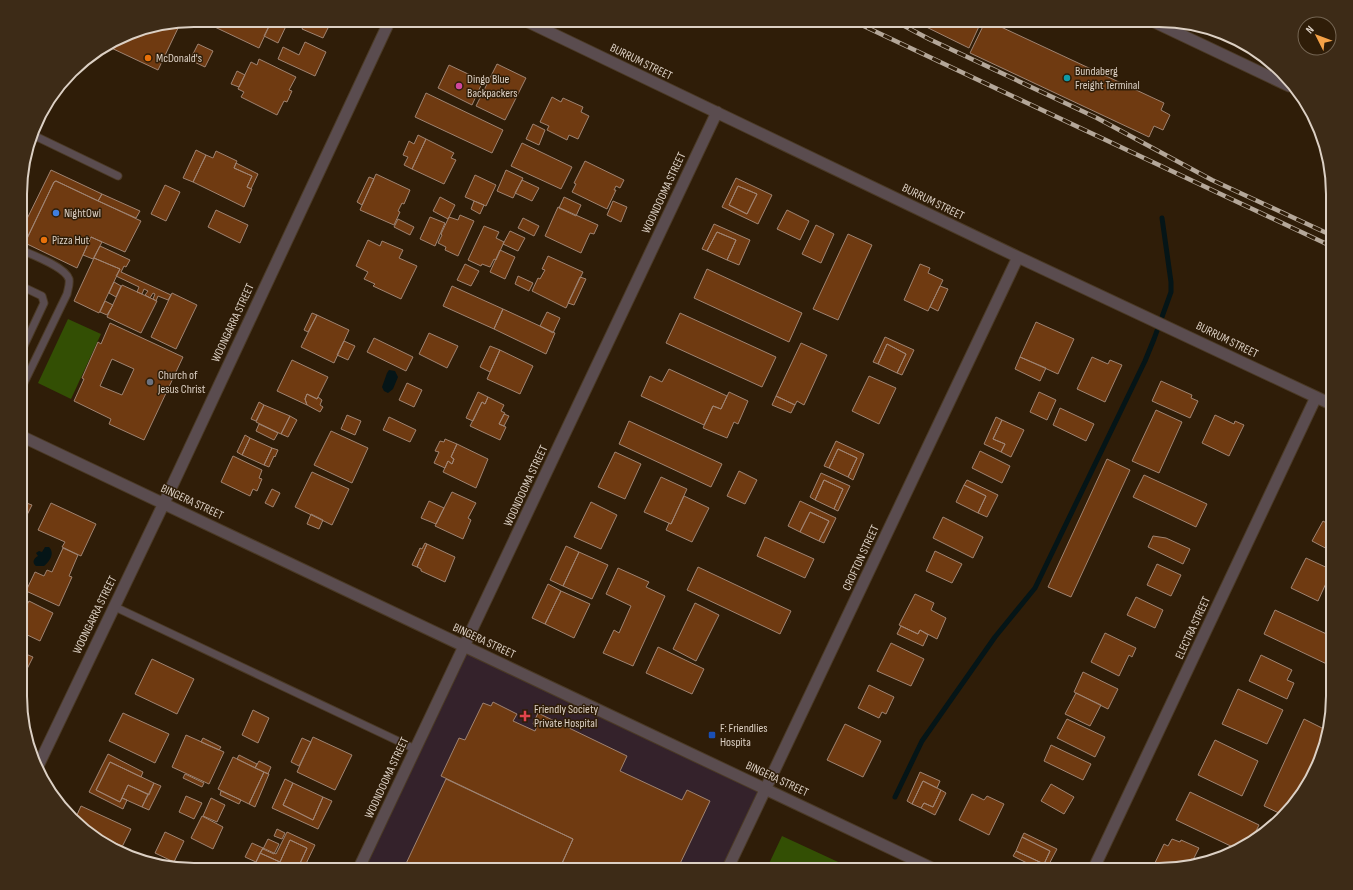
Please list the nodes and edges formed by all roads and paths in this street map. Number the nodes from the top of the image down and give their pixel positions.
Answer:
1 (387, 27) edge
2 (539, 27) edge
3 (1165, 27) edge
4 (1285, 84) edge
5 (717, 112) junction
6 (37, 137) edge
7 (118, 176) dead end
8 (27, 253) edge
9 (1018, 256) junction
10 (27, 289) edge
11 (27, 341) edge
12 (27, 378) edge
13 (1316, 397) junction
14 (1326, 402) edge
15 (27, 438) edge
16 (164, 503) junction
17 (113, 606) junction
18 (464, 646) junction
19 (415, 749) junction
20 (40, 761) edge
21 (766, 788) junction
22 (361, 863) edge
23 (730, 863) edge
24 (921, 863) edge
25 (1096, 863) edge

1 - 16 street, WOONGARRA STREET
2 - 5 street, BURRUM STREET
3 - 4 street
5 - 9 street, BURRUM STREET
5 - 18 street, WOONDOOMA STREET
6 - 7 lane
8 - 12 lane
9 - 13 street, BURRUM STREET
9 - 21 street, CROFTON STREET
10 - 11 lane
13 - 14 street, BURRUM STREET
13 - 25 street, ELECTRA STREET
15 - 16 street, BINGERA STREET
16 - 17 street, WOONGARRA STREET
16 - 18 street, BINGERA STREET
17 - 19 lane
17 - 20 street, WOONGARRA STREET
18 - 19 street, WOONDOOMA STREET
18 - 21 street, BINGERA STREET
19 - 22 street, WOONDOOMA STREET
21 - 23 street, CROFTON STREET
21 - 24 street, BINGERA STREET

